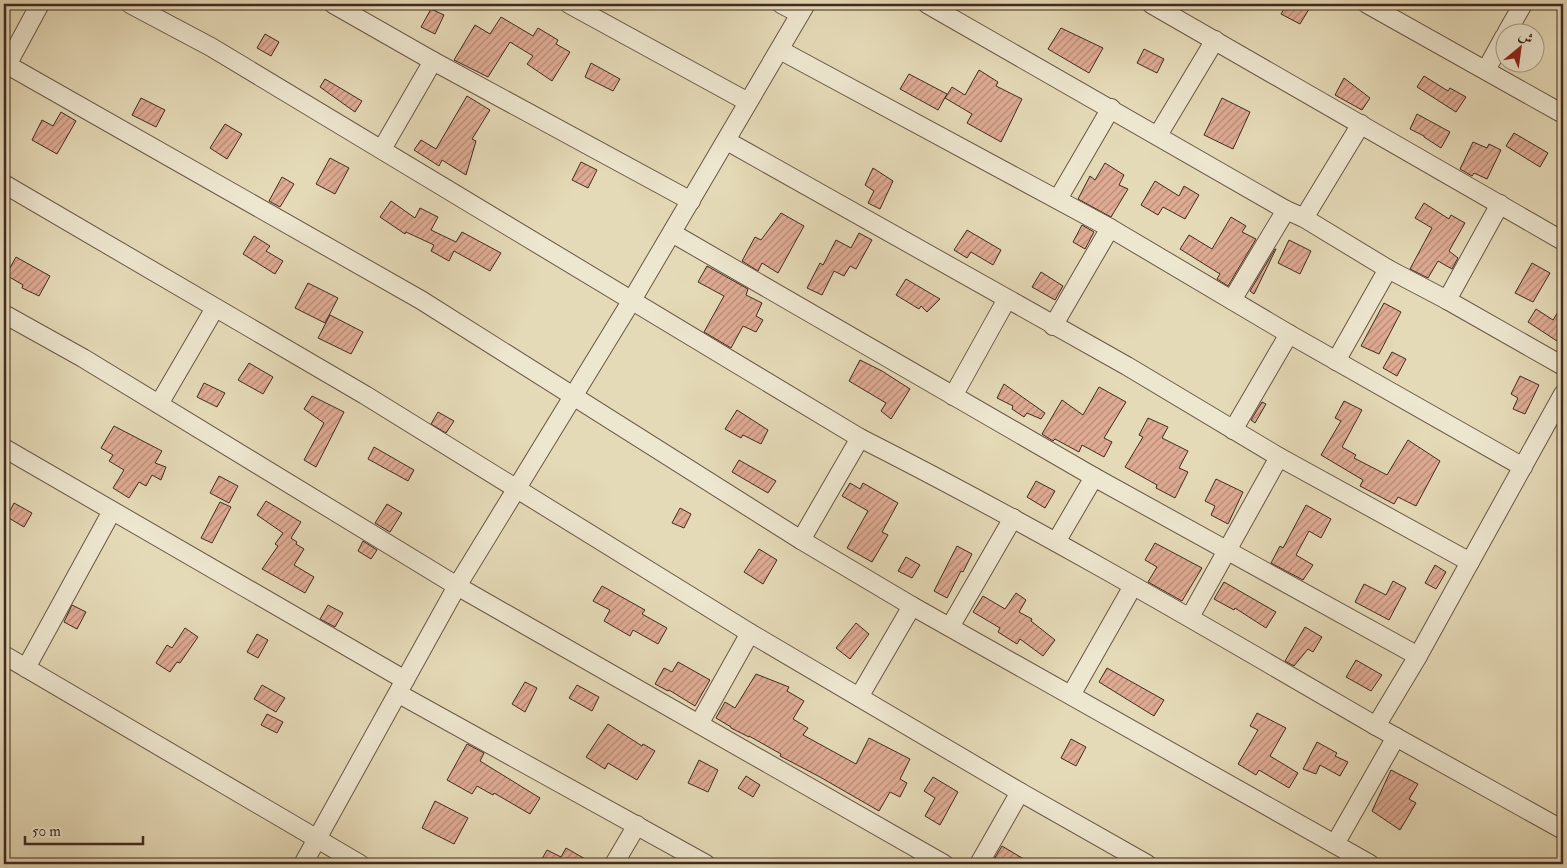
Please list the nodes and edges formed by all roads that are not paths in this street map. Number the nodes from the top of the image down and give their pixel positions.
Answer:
1 (40, 4) edge
2 (130, 4) edge
3 (333, 4) edge
4 (569, 4) edge
5 (781, 4) edge
6 (927, 4) edge
7 (1151, 4) edge
8 (1367, 4) edge
9 (1523, 4) edge
10 (1170, 8) edge
11 (803, 9) edge
12 (1513, 22) edge
13 (1215, 40) junction
14 (780, 50) junction
15 (1494, 56) edge
16 (433, 61) junction
17 (6, 64) edge
18 (1486, 70) junction
19 (748, 102) junction
20 (1111, 108) junction
21 (1563, 114) edge
22 (1361, 124) junction
23 (1158, 135) junction
24 (726, 141) junction
25 (382, 149) junction
26 (4, 184) edge
27 (1058, 199) junction
28 (691, 201) junction
29 (1500, 204) junction
30 (1286, 210) junction
31 (1304, 218) junction
32 (1110, 228) junction
33 (672, 233) junction
34 (1563, 240) edge
35 (1388, 269) junction
36 (632, 300) junction
37 (1008, 300) junction
38 (1232, 300) junction
39 (1447, 300) junction
40 (215, 308) junction
41 (4, 314) edge
42 (1053, 326) junction
43 (1289, 334) junction
44 (1336, 361) junction
45 (1563, 366) edge
46 (1563, 394) edge
47 (573, 396) junction
48 (953, 396) junction
49 (159, 404) junction
50 (1233, 430) junction
51 (860, 438) junction
52 (4, 448) edge
53 (1279, 457) junction
54 (1523, 467) junction
55 (1094, 477) junction
56 (517, 489) junction
57 (112, 511) junction
58 (1013, 518) junction
59 (801, 540) junction
60 (1056, 542) junction
61 (1228, 550) junction
62 (1470, 562) junction
63 (457, 586) junction
64 (1133, 586) junction
65 (912, 606) junction
66 (1190, 617) junction
67 (950, 627) junction
68 (750, 633) junction
69 (4, 654) edge
70 (1418, 656) junction
71 (26, 668) junction
72 (402, 687) junction
73 (1070, 695) junction
74 (859, 698) junction
75 (699, 724) junction
76 (1376, 726) junction
77 (1396, 737) junction
78 (1020, 792) junction
79 (637, 825) junction
80 (1563, 830) edge
81 (318, 839) junction
82 (1336, 844) junction
83 (304, 864) edge
84 (360, 864) edge
85 (614, 864) edge
86 (706, 864) edge
87 (944, 864) edge
88 (979, 864) edge
89 (1147, 864) edge
90 (1370, 864) edge

1 - 17 street
2 - 25 street
3 - 16 street
4 - 19 street
5 - 11 street
6 - 20 street
7 - 10 street
8 - 18 street
9 - 12 street
10 - 13 street
11 - 14 street
13 - 22 street
13 - 23 street
14 - 19 street
14 - 27 street
15 - 18 street
16 - 25 street
16 - 28 street
17 - 47 street
18 - 21 street
19 - 24 street
20 - 23 street
20 - 27 street
22 - 29 street
22 - 31 street
23 - 30 street
24 - 28 street
24 - 37 street
25 - 36 street
26 - 40 street
27 - 32 street
28 - 33 street
29 - 34 street
29 - 39 street
30 - 31 street
30 - 38 street
31 - 35 street
32 - 38 street
32 - 42 street
33 - 36 street
33 - 48 street
35 - 39 street
35 - 44 street
36 - 47 street
36 - 51 street
37 - 42 street
37 - 48 street
38 - 43 street
39 - 45 street
40 - 49 street
40 - 56 street
41 - 49 street
42 - 50 street
43 - 44 street
43 - 50 street
44 - 54 street
46 - 54 street
47 - 56 street
47 - 59 street
48 - 55 street
49 - 63 street
50 - 53 street
51 - 58 street
51 - 59 street
52 - 57 street
53 - 61 street
53 - 62 street
54 - 62 street
55 - 60 street
55 - 61 street
56 - 63 street
56 - 68 street
57 - 71 street
57 - 72 street
58 - 60 street
58 - 67 street
59 - 65 street
60 - 64 street
61 - 66 street
61 - 70 street
62 - 70 street
63 - 72 street
63 - 75 street
64 - 66 street
64 - 73 street
65 - 67 street
65 - 74 street
66 - 76 street
67 - 73 street
68 - 74 street
68 - 75 street
69 - 71 street
70 - 76 street
71 - 81 street
72 - 79 street
72 - 81 street
73 - 82 street
74 - 78 street
75 - 87 street
76 - 77 street
77 - 80 street
77 - 82 street
78 - 88 street
78 - 89 street
79 - 85 street
79 - 86 street
81 - 83 street
81 - 84 street
82 - 90 street

